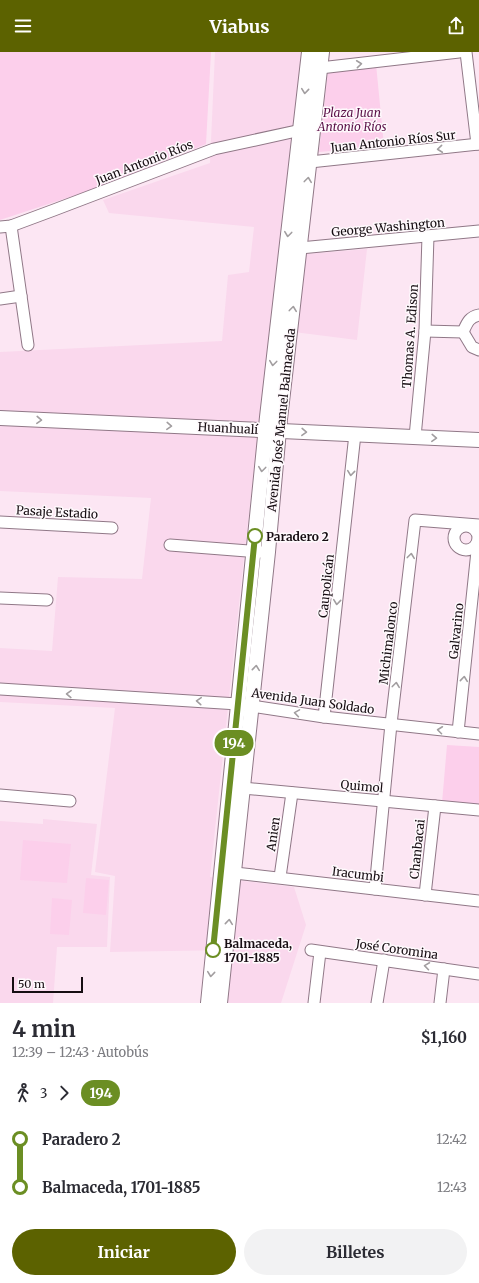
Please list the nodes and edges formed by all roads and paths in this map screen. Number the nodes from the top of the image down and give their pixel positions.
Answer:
1 (309, 52) edge
2 (322, 52) edge
3 (459, 52) edge
4 (466, 52) edge
5 (320, 68) junction
6 (301, 130) junction
7 (478, 144) edge
8 (310, 162) junction
9 (5, 226) edge
10 (479, 231) edge
11 (428, 236) junction
12 (300, 248) junction
13 (21, 296) junction
14 (0, 299) edge
15 (479, 315) edge
16 (425, 331) junction
17 (463, 332) junction
18 (28, 345) dead end
19 (479, 350) edge
20 (0, 418) edge
21 (272, 431) junction
22 (355, 434) junction
23 (415, 437) junction
24 (479, 440) edge
25 (0, 522) edge
26 (467, 524) junction
27 (479, 525) edge
28 (112, 528) dead end
29 (478, 544) edge
30 (170, 545) dead end
31 (253, 551) junction
32 (268, 552) junction
33 (0, 598) edge
34 (47, 600) dead end
35 (0, 689) edge
36 (245, 705) junction
37 (324, 717) junction
38 (391, 724) junction
39 (458, 732) junction
40 (479, 734) edge
41 (243, 788) junction
42 (292, 794) junction
43 (0, 795) edge
44 (70, 801) dead end
45 (384, 801) junction
46 (435, 806) junction
47 (479, 810) edge
48 (234, 874) junction
49 (280, 877) junction
50 (376, 889) junction
51 (425, 895) junction
52 (479, 901) edge
53 (384, 960) junction
54 (444, 968) junction
55 (479, 974) edge
56 (208, 1003) edge
57 (220, 1003) edge
58 (314, 1003) edge
59 (377, 1003) edge
60 (440, 1003) edge

1 -> 6 main road, Avenida José Manuel Balmaceda
2 - 5 main road, Avenida José Manuel Balmaceda
5 -> 3 street
4 - 7 street
5 - 8 main road, Avenida José Manuel Balmaceda
6 - 9 street, Juan Antonio Ríos
6 -> 21 main road, Avenida José Manuel Balmaceda
7 -> 8 street, Juan Antonio Ríos Sur
12 -> 8 main road, Avenida José Manuel Balmaceda
9 - 13 street
10 - 11 street, George Washington
11 - 12 street, George Washington
11 - 16 street, Thomas A. Edison
21 -> 12 main road, Avenida José Manuel Balmaceda
13 - 14 street
13 - 18 street
15 - 17 street
16 - 17 street
16 - 23 street, Thomas A. Edison
17 - 19 street
20 -> 21 main road, Huanhualí
21 -> 22 main road, Huanhualí
21 -> 31 main road, Avenida José Manuel Balmaceda
21 - 32 main road, Avenida José Manuel Balmaceda
22 - 23 main road, Huanhualí
22 -> 37 street, Caupolicán
23 -> 24 main road, Huanhualí
25 - 28 street, Pasaje Estadio
26 - 27 street
26 - 29 street
26 - 29 street
38 -> 26 street, Michimalonco
39 -> 29 street, Galvarino
30 - 31 street
31 - 32 street
31 - 36 main road, Avenida José Manuel Balmaceda
36 -> 32 main road, Avenida José Manuel Balmaceda
33 - 34 street
36 -> 35 street, Avenida Juan Soldado
37 -> 36 street, Avenida Juan Soldado
36 - 41 main road, Avenida José Manuel Balmaceda
36 -> 56 main road, Avenida José Manuel Balmaceda
37 - 38 street, Avenida Juan Soldado
39 -> 38 street, Avenida Juan Soldado
38 - 45 street, Michimalonco
39 - 40 street, Avenida Juan Soldado
41 - 42 street, Quimol
41 - 48 main road, Avenida José Manuel Balmaceda
42 - 45 street, Quimol
42 - 49 street, Anien
43 - 44 street
45 - 46 street, Quimol
45 - 50 street, Michimalonco
46 - 47 street, Quimol
46 - 51 street, Chanbacai
48 - 49 street, Iracumbi
57 -> 48 main road, Avenida José Manuel Balmaceda
49 - 50 street, Iracumbi
50 - 51 street, Iracumbi
51 - 52 street, Iracumbi
54 -> 53 street, José Coromina
53 - 58 street, José Coromina
53 - 59 street
54 - 55 street, José Coromina
54 - 60 street

